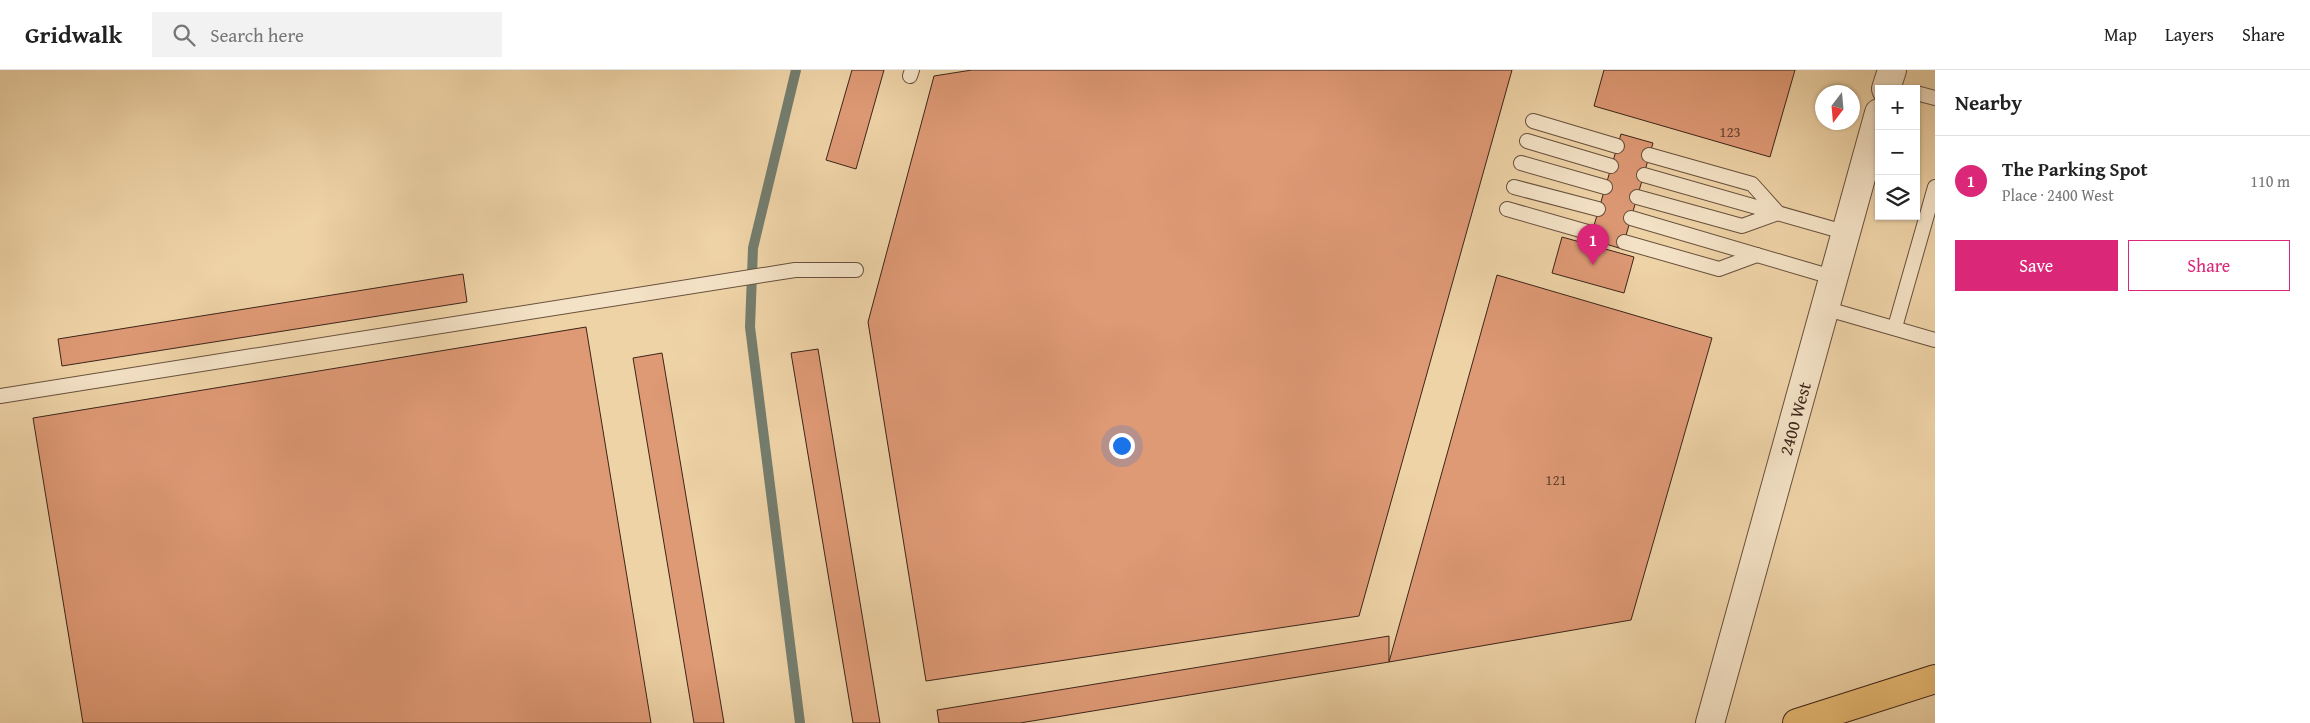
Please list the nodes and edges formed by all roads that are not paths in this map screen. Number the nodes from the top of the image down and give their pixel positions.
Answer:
1 (1920, 94) edge
2 (1935, 98) edge
3 (1533, 120) dead end
4 (1875, 127) edge
5 (1527, 141) dead end
6 (1617, 146) dead end
7 (1649, 155) dead end
8 (1521, 163) dead end
9 (1611, 166) dead end
10 (1644, 175) dead end
11 (1514, 187) dead end
12 (1935, 187) edge
13 (1605, 188) dead end
14 (1637, 197) dead end
15 (1508, 209) dead end
16 (1598, 209) dead end
17 (1778, 213) junction
18 (1631, 218) dead end
19 (1844, 232) junction
20 (1591, 233) dead end
21 (1624, 242) dead end
22 (1757, 255) junction
23 (856, 270) dead end
24 (1832, 277) junction
25 (1824, 308) junction
26 (1895, 327) junction
27 (1935, 340) edge
28 (0, 396) edge
29 (1935, 679) edge
30 (1710, 723) edge
31 (1797, 723) edge

1 - 2 lane
3 - 6 lane
4 - 19 street, 2400 West
5 - 9 lane
7 - 17 lane
8 - 13 lane
10 - 17 lane
11 - 16 lane
12 - 26 lane
14 - 17 lane
15 - 20 lane
17 - 19 lane
18 - 22 lane
19 - 24 street, 2400 West
21 - 22 lane
22 - 24 lane
23 - 28 lane
24 - 25 street, 2400 West
25 - 26 lane
25 - 30 street, 2400 West
26 - 27 lane
29 - 31 highway

